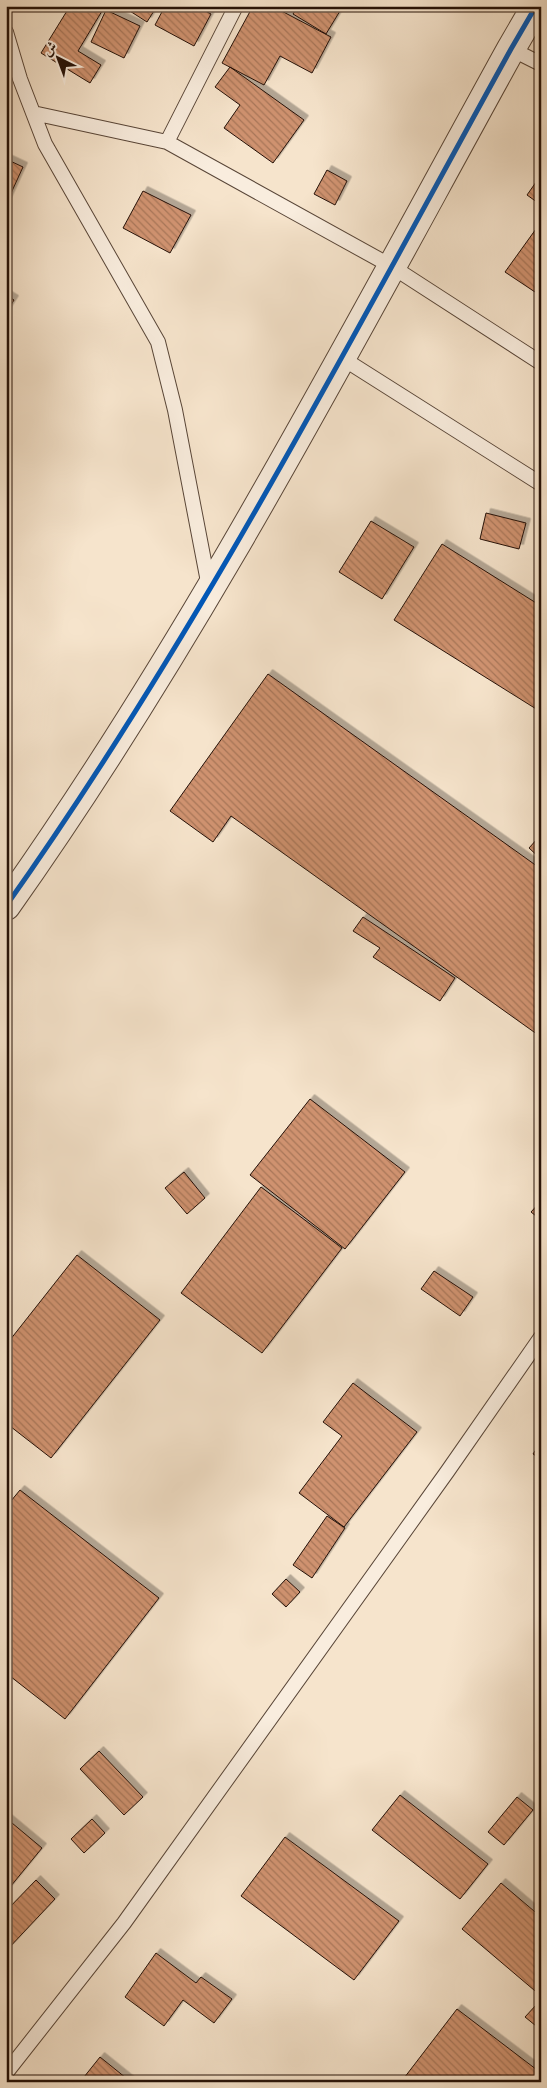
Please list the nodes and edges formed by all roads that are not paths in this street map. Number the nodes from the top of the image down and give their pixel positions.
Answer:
1 (236, 6) edge
2 (536, 6) edge
3 (6, 32) edge
4 (511, 49) junction
5 (541, 64) edge
6 (33, 113) junction
7 (166, 142) junction
8 (391, 266) junction
9 (342, 358) junction
10 (541, 363) edge
11 (541, 484) edge
12 (210, 590) junction
13 (6, 906) edge
14 (541, 1337) edge
15 (6, 2073) edge

1 - 7 lane
2 - 4 street
3 - 6 lane
4 - 5 lane
4 - 8 street
6 - 7 lane
6 - 12 lane
7 - 8 lane
8 - 9 street
8 - 10 lane
9 - 11 lane
9 - 12 street
12 - 13 street
14 - 15 lane

